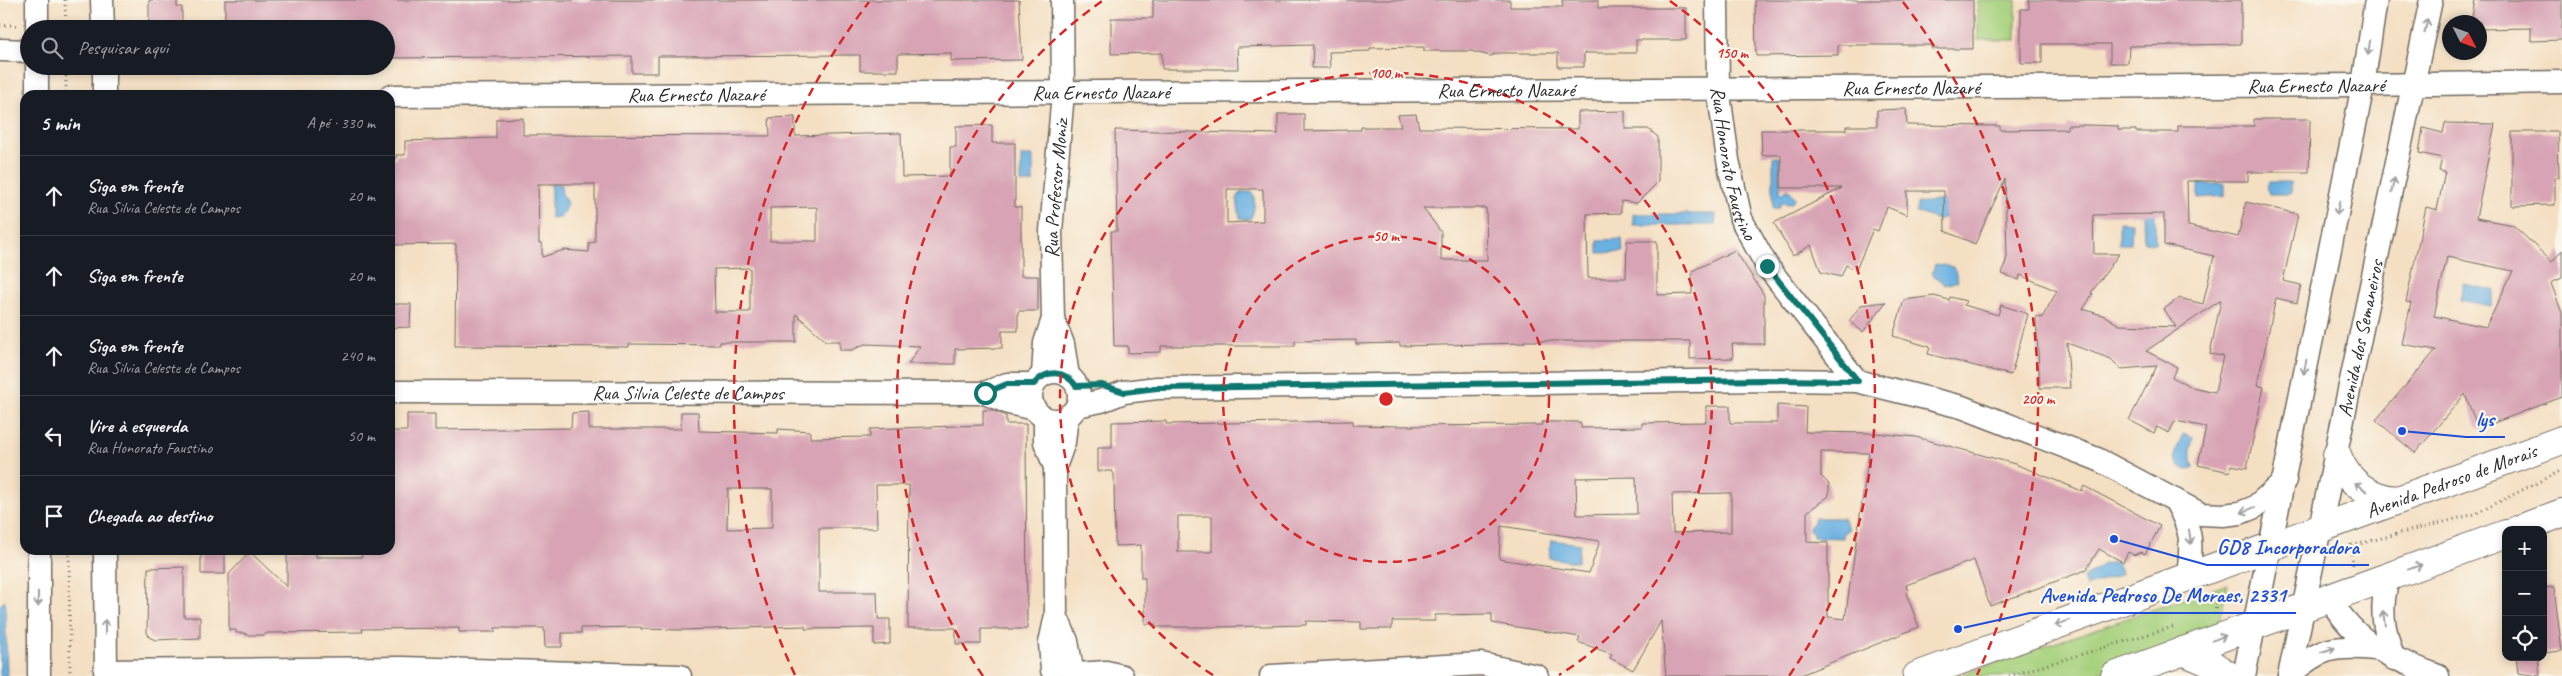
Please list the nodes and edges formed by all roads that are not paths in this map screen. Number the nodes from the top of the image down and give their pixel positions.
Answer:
1 (37, 0) edge
2 (102, 0) edge
3 (1062, 0) edge
4 (1717, 0) edge
5 (2376, 0) edge
6 (2431, 0) edge
7 (37, 20) edge
8 (103, 20) edge
9 (0, 50) edge
10 (20, 51) edge
11 (37, 75) edge
12 (104, 75) edge
13 (2562, 82) edge
14 (2414, 83) junction
15 (2363, 85) junction
16 (1718, 87) junction
17 (38, 90) edge
18 (104, 90) edge
19 (1063, 93) junction
20 (395, 96) edge
21 (1053, 319) junction
22 (1039, 380) junction
23 (1858, 381) junction
24 (395, 392) edge
25 (985, 393) junction
26 (1072, 396) junction
27 (1039, 413) junction
28 (2562, 440) edge
29 (2337, 455) junction
30 (1055, 466) junction
31 (2285, 480) junction
32 (2175, 500) junction
33 (2397, 500) junction
34 (2562, 514) edge
35 (2528, 526) edge
36 (2321, 528) junction
37 (2502, 535) edge
38 (2270, 547) junction
39 (39, 555) edge
40 (105, 555) edge
41 (2389, 576) junction
42 (2188, 577) junction
43 (2329, 598) junction
44 (2303, 607) junction
45 (2255, 626) junction
46 (2183, 652) junction
47 (2385, 654) junction
48 (1065, 673) edge
49 (106, 674) edge
50 (39, 676) edge
51 (680, 676) edge
52 (1122, 676) edge
53 (1271, 676) edge
54 (1537, 676) edge
55 (1916, 676) edge
56 (2115, 676) edge
57 (2229, 676) edge
58 (2244, 676) edge
59 (2289, 676) edge
60 (2438, 676) edge

1 - 7 street
2 - 8 street
3 - 19 street, Rua Professor Moniz
4 - 16 street, Rua Honorato Faustino
5 -> 15 street
14 -> 6 street, Avenida dos Semaneiros
9 - 10 street
11 - 17 street
12 - 18 street
13 - 14 street, Rua Ernesto Nazaré
14 - 15 street, Rua Ernesto Nazaré
29 -> 14 street, Avenida dos Semaneiros
15 - 16 street, Rua Ernesto Nazaré
15 -> 31 street
16 - 19 street, Rua Ernesto Nazaré
16 - 23 street, Rua Honorato Faustino
19 - 20 street, Rua Ernesto Nazaré
19 - 21 street, Rua Professor Moniz
21 - 22 street, Rua Professor Moniz
21 - 26 street, Rua Professor Moniz
22 - 25 street, Rua Silvia Celeste de Campos
22 - 26 street
22 - 27 street
23 - 26 street
23 - 32 street
24 - 25 street, Rua Silvia Celeste de Campos
25 - 27 street, Rua Silvia Celeste de Campos
26 - 27 street
26 - 30 street, Rua Professor Moniz
27 - 30 street, Rua Professor Moniz
28 - 33 highway, Avenida Pedroso de Morais
33 -> 29 highway
29 - 36 street, Avenida dos Semaneiros
30 - 48 street, Rua Professor Moniz
31 -> 32 street
31 - 38 street
32 -> 42 street
33 - 36 highway, Avenida Pedroso de Morais
34 - 35 highway
36 - 38 highway, Avenida Pedroso de Morais
36 - 44 street, Avenida dos Semaneiros
41 -> 37 highway
38 - 42 highway, Avenida Pedroso de Morais
38 - 45 street
39 -> 50 street
49 -> 40 street
41 - 43 highway
47 -> 41 street
42 -> 55 highway, Avenida Pedroso de Morais
43 - 44 highway
43 - 47 street
44 - 45 highway
44 - 59 street, Avenida dos Semaneiros
46 -> 45 highway
45 - 58 street
46 - 56 highway
46 - 57 highway
59 -> 47 street
47 - 60 street
48 - 52 street
49 - 51 street
53 - 54 street

